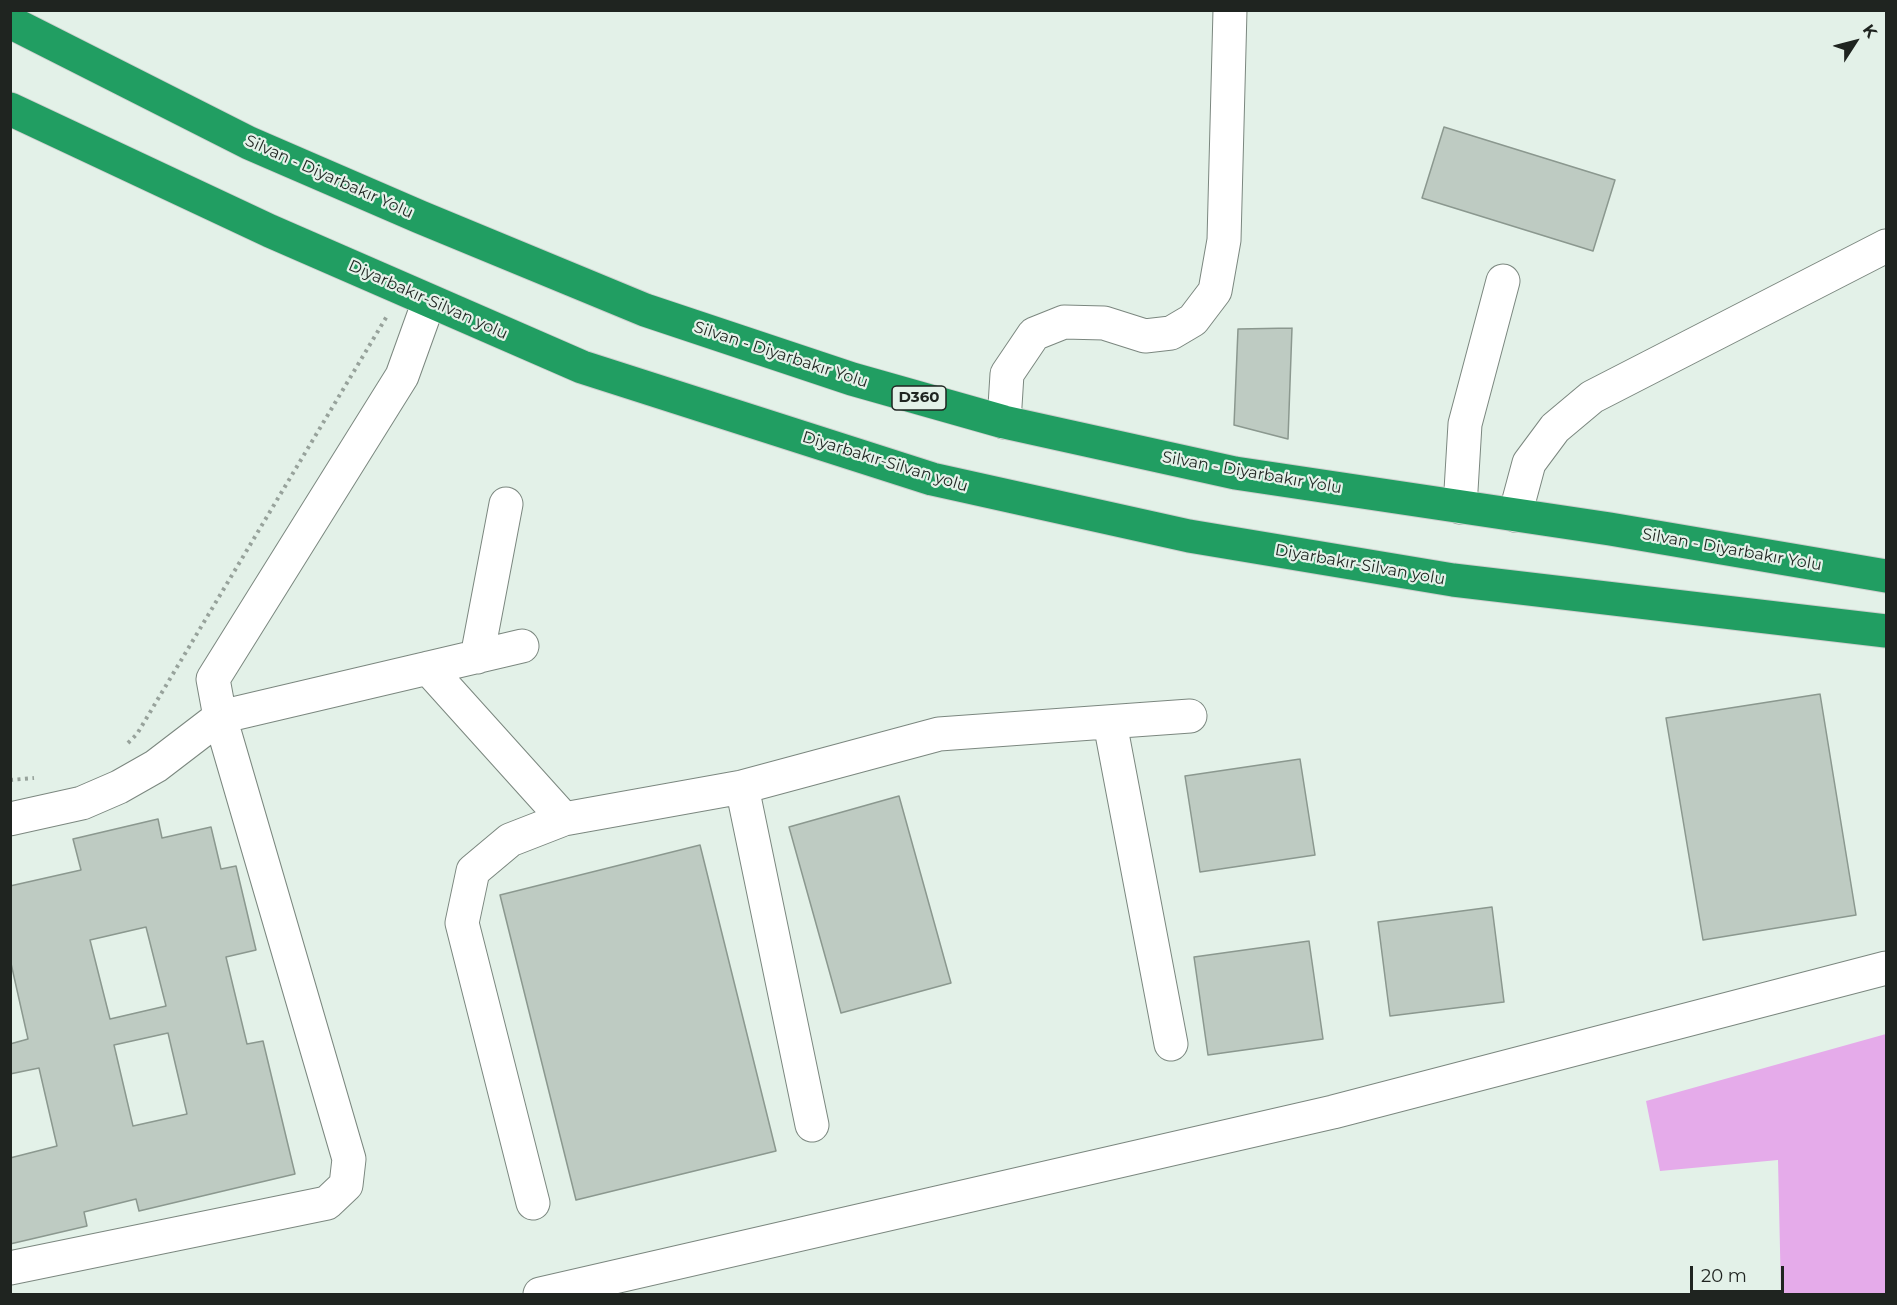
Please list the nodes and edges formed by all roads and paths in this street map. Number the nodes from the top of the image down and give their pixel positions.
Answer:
1 (1230, 10) edge
2 (10, 22) edge
3 (10, 109) edge
4 (1887, 246) edge
5 (1503, 281) dead end
6 (416, 296) junction
7 (1004, 422) junction
8 (506, 504) dead end
9 (1460, 507) junction
10 (1515, 515) junction
11 (1887, 576) edge
12 (1887, 631) edge
13 (522, 646) dead end
14 (477, 657) junction
15 (428, 668) junction
16 (1190, 716) dead end
17 (220, 717) junction
18 (1110, 723) junction
19 (120, 751) dead end
20 (43, 777) dead end
21 (10, 780) edge
22 (742, 787) junction
23 (10, 819) edge
24 (564, 819) junction
25 (1887, 968) edge
26 (1171, 1044) dead end
27 (812, 1125) dead end
28 (533, 1203) dead end
29 (10, 1268) edge
30 (540, 1294) edge

1 - 7 street
2 - 7 highway, Silvan - Diyarbakır Yolu / D360
3 - 6 highway, Diyarbakır-Silvan yolu
4 - 10 street
5 - 9 street
6 - 12 highway, Diyarbakır-Silvan yolu
6 - 17 street
6 - 19 path
7 - 9 highway, Silvan - Diyarbakır Yolu / D360
8 - 14 street
9 - 10 highway, Silvan - Diyarbakır Yolu / D360
10 - 11 highway, Silvan - Diyarbakır Yolu / D360
13 - 14 street
14 - 15 street
15 - 17 street
15 - 24 street
16 - 18 street
17 - 23 street
17 - 29 street
18 - 22 street
18 - 26 street
20 - 21 path
22 - 24 street
22 - 27 street
24 - 28 street
25 - 30 street

